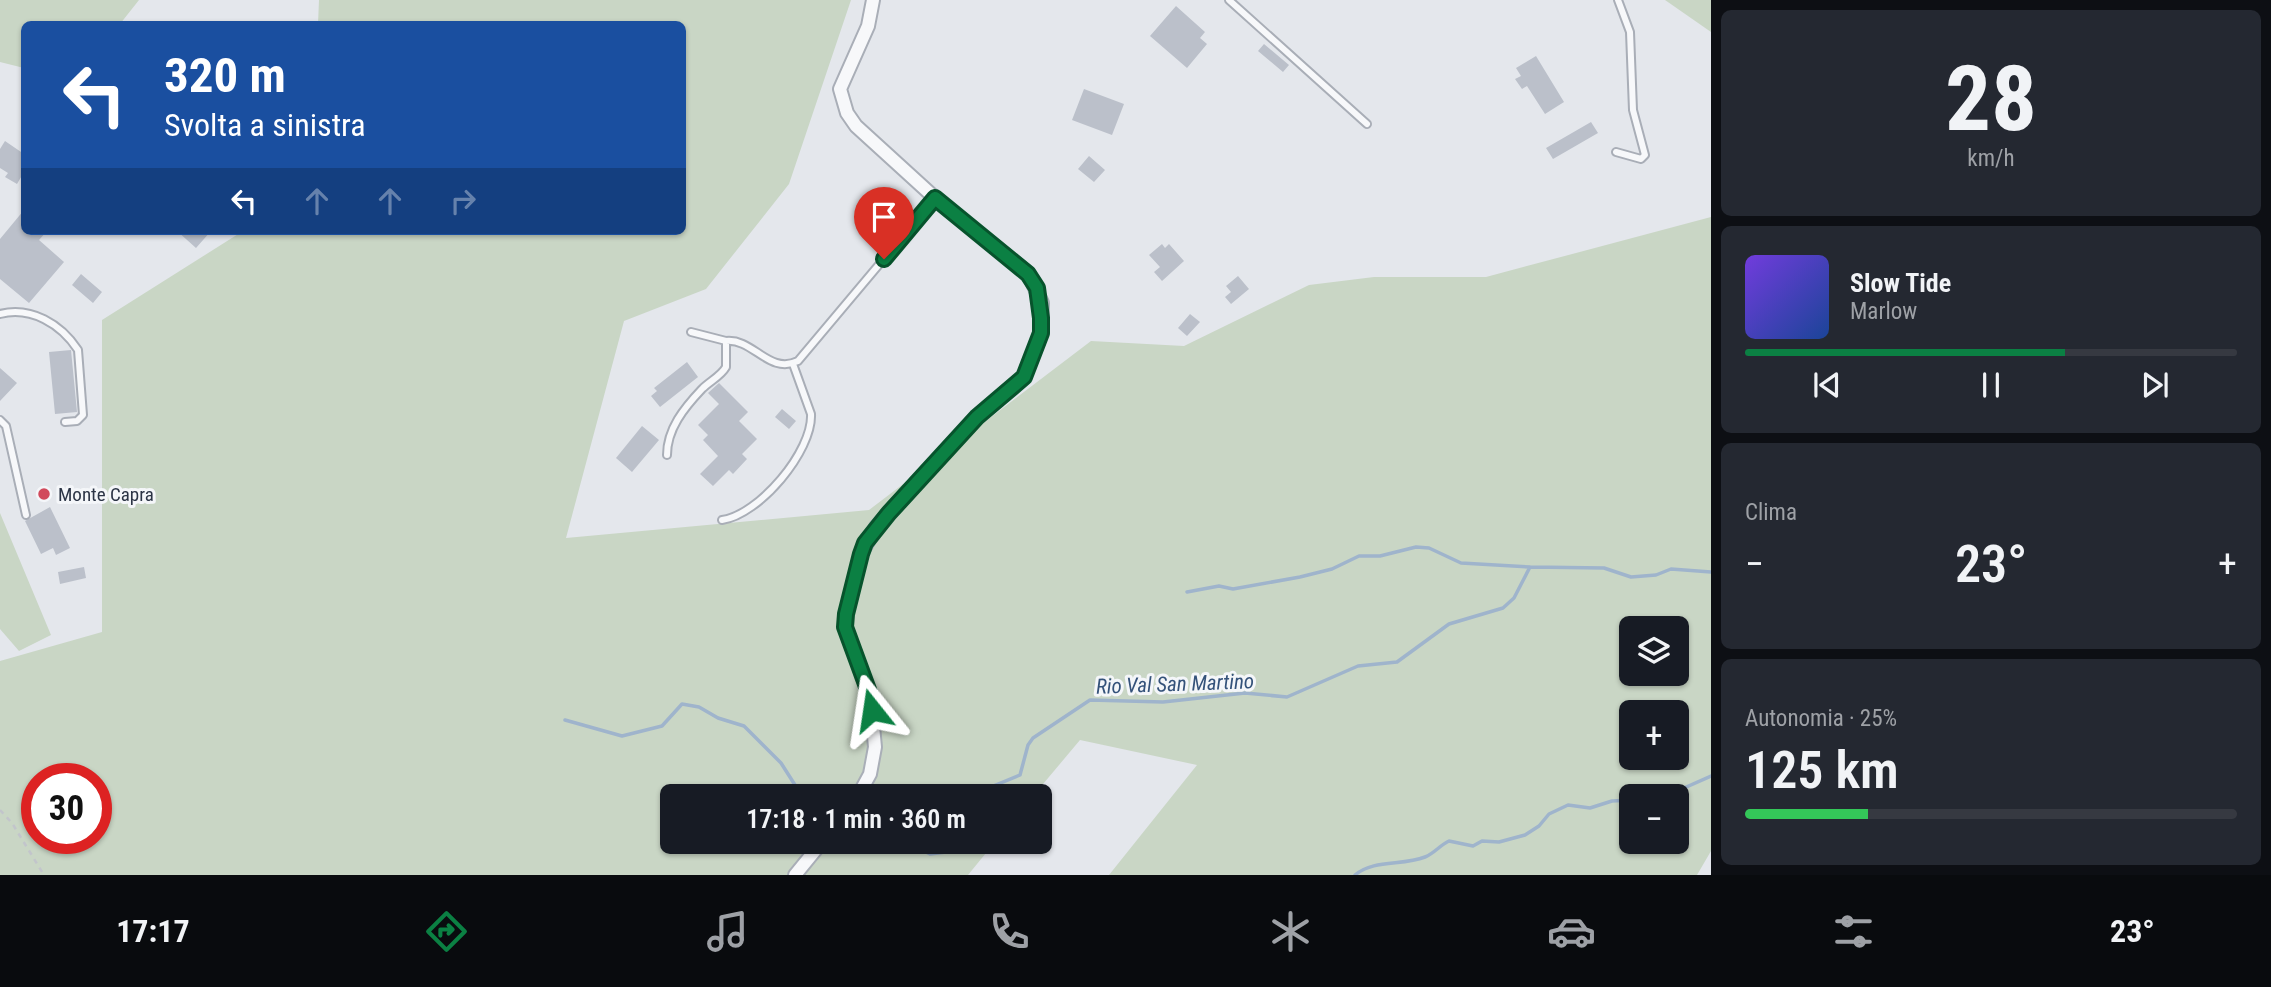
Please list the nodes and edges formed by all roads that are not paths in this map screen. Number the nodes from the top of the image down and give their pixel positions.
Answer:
1 (873, 0) edge
2 (1229, 0) edge
3 (1618, 0) edge
4 (1367, 124) dead end
5 (1616, 152) dead end
6 (935, 198) junction
7 (0, 314) edge
8 (691, 332) dead end
9 (726, 341) junction
10 (793, 364) junction
11 (0, 420) edge
12 (65, 422) dead end
13 (667, 455) dead end
14 (26, 515) dead end
15 (722, 520) dead end
16 (865, 784) edge
17 (812, 854) edge
18 (795, 875) edge

1 - 6 street
2 - 4 lane
3 - 5 lane
6 - 10 lane
6 - 16 street
7 - 12 lane
8 - 9 lane
9 - 10 lane
9 - 13 lane
10 - 15 lane
11 - 14 lane
17 - 18 street

